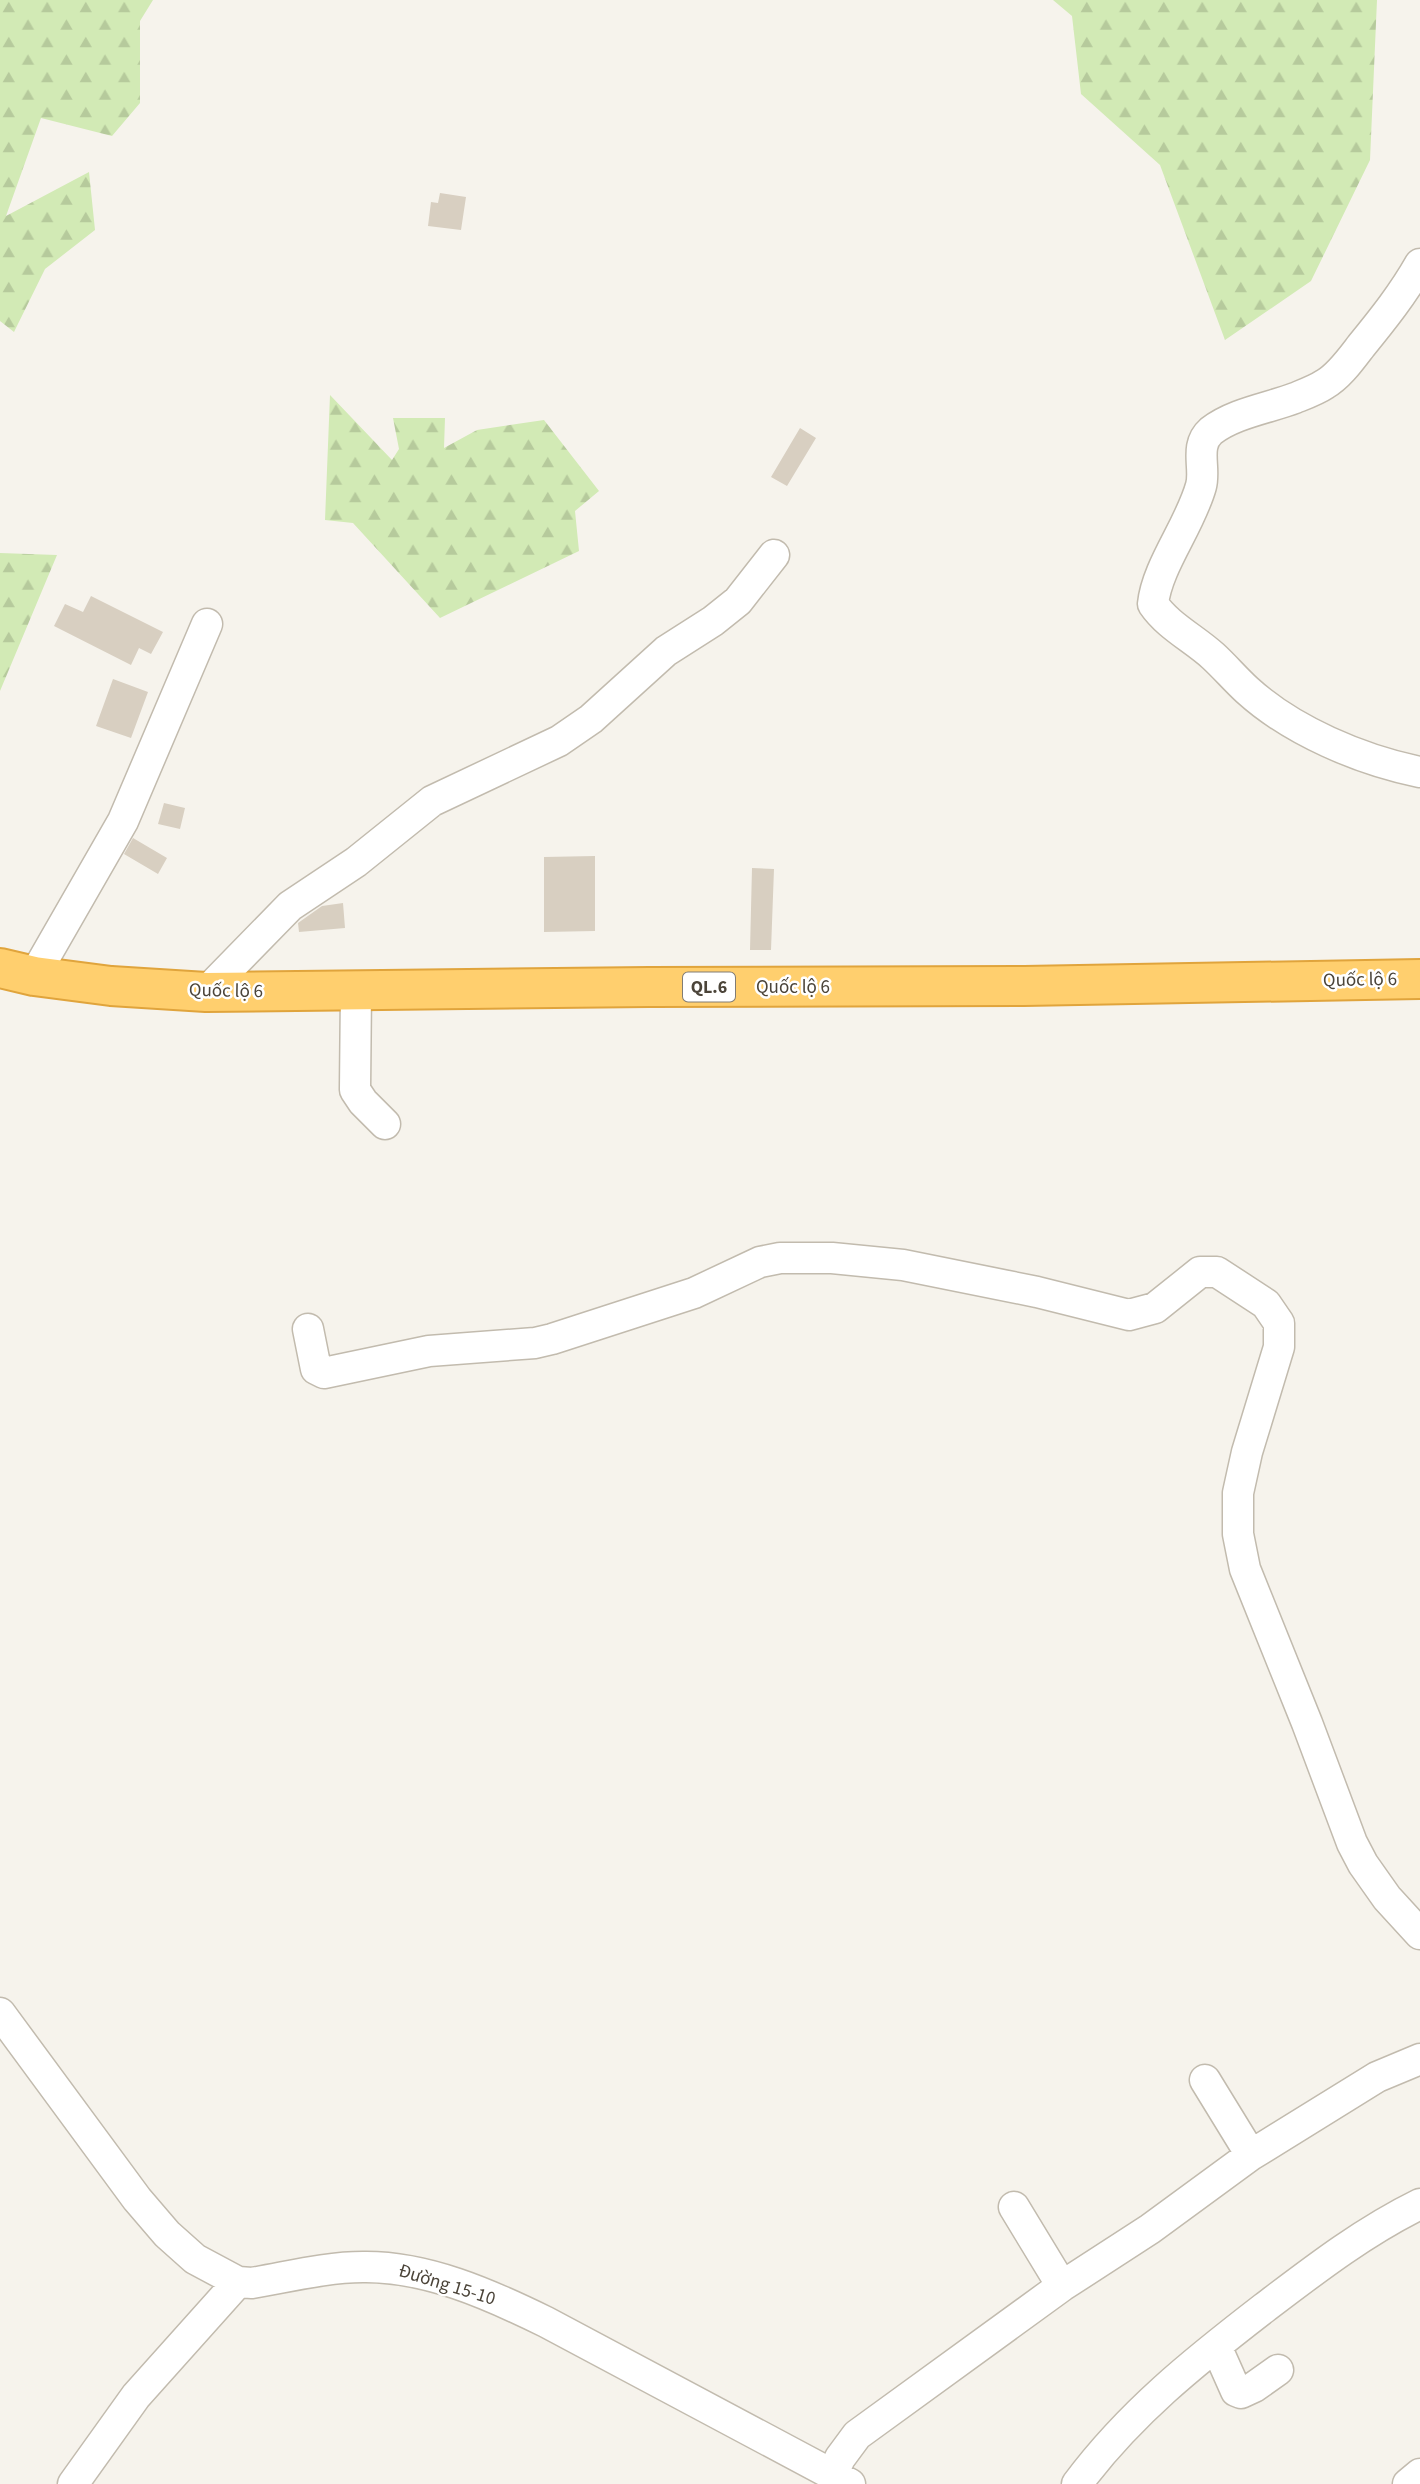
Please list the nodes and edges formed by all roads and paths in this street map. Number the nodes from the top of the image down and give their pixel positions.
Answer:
1 (1420, 264) edge
2 (774, 555) dead end
3 (206, 624) dead end
4 (1420, 772) edge
5 (17, 972) edge
6 (1420, 979) edge
7 (356, 990) junction
8 (206, 992) junction
9 (386, 1124) dead end
10 (308, 1329) dead end
11 (1420, 1934) edge
12 (0, 2014) edge
13 (1420, 2059) edge
14 (1205, 2080) dead end
15 (1251, 2155) junction
16 (1420, 2204) edge
17 (1014, 2207) dead end
18 (238, 2282) junction
19 (1062, 2286) junction
20 (1216, 2346) junction
21 (1278, 2370) dead end
22 (1420, 2474) edge
23 (841, 2479) edge
24 (73, 2484) edge
25 (1077, 2484) edge
26 (1408, 2484) edge

1 - 4 street
2 - 8 street
3 - 5 street
5 - 8 highway, Quốc lộ 6 / QL.6
6 - 7 highway, Quốc lộ 6 / QL.6
7 - 8 highway, Quốc lộ 6 / QL.6
7 - 9 street
10 - 11 street
12 - 18 street
13 - 15 street
14 - 15 street
15 - 19 street
16 - 20 street
17 - 19 street
18 - 23 street, Đường 15-10
18 - 24 street
19 - 23 street
20 - 21 street
20 - 25 street
22 - 26 street

